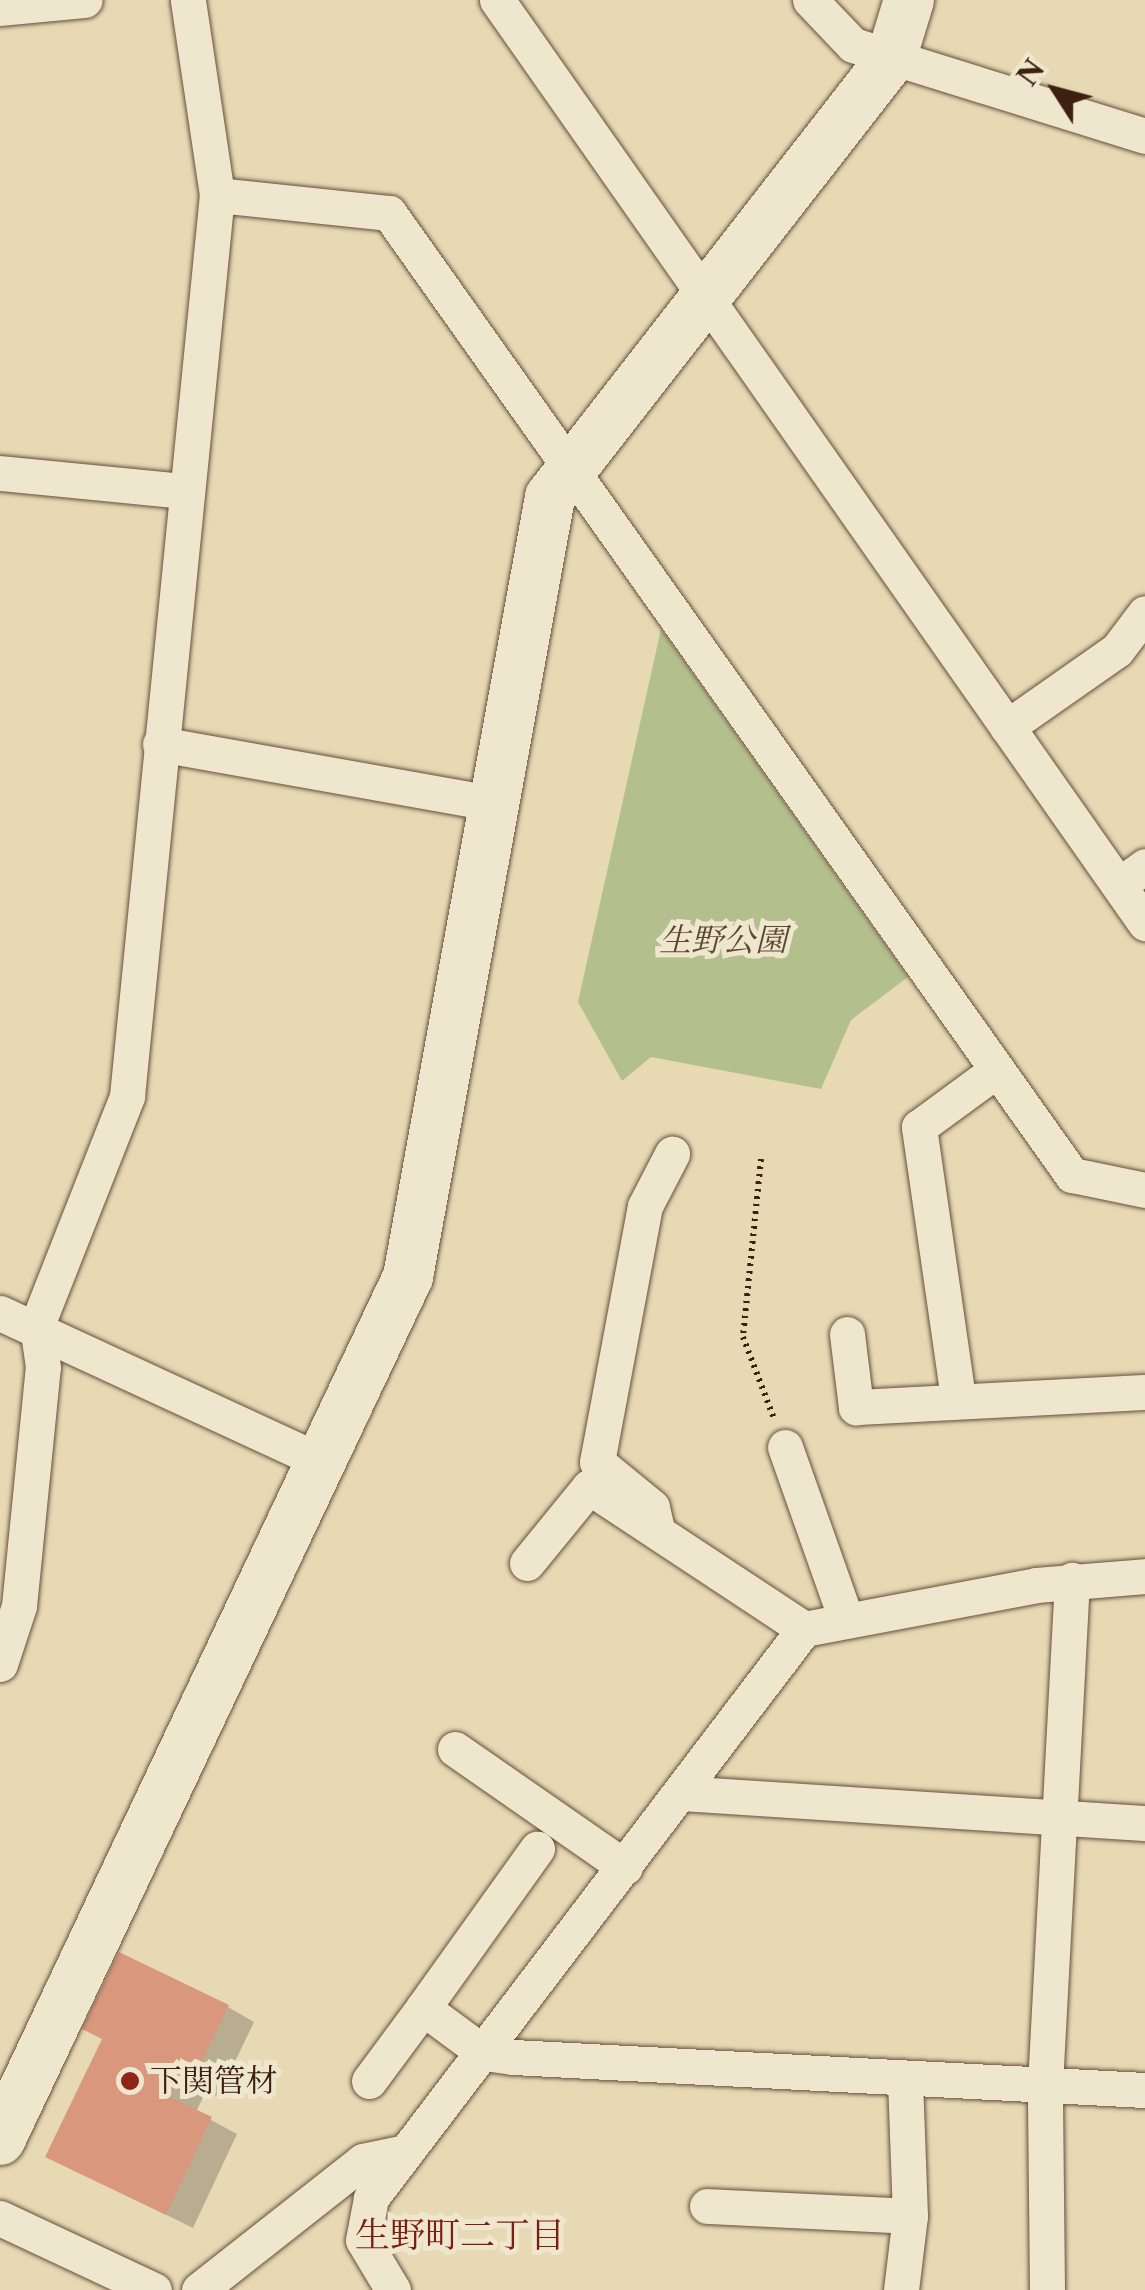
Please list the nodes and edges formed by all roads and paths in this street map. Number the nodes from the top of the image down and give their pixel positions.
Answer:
1 (84, 0) edge
2 (188, 0) edge
3 (497, 0) edge
4 (810, 0) edge
5 (909, 0) edge
6 (0, 8) edge
7 (890, 59) junction
8 (1145, 136) edge
9 (217, 195) junction
10 (705, 298) junction
11 (569, 467) junction
12 (0, 472) edge
13 (183, 491) junction
14 (1145, 613) edge
15 (1007, 727) junction
16 (160, 744) junction
17 (491, 803) junction
18 (1132, 875) edge
19 (1145, 924) edge
20 (998, 1070) junction
21 (672, 1154) dead end
22 (761, 1159) dead end
23 (1145, 1190) edge
24 (0, 1313) edge
25 (37, 1325) junction
26 (847, 1334) dead end
27 (1145, 1392) edge
28 (958, 1398) junction
29 (785, 1447) joint
30 (323, 1462) junction
31 (656, 1526) junction
32 (528, 1563) dead end
33 (1145, 1576) edge
34 (1072, 1580) junction
35 (846, 1619) junction
36 (804, 1628) junction
37 (0, 1664) edge
38 (455, 1749) dead end
39 (680, 1794) junction
40 (1056, 1816) junction
41 (1145, 1822) edge
42 (536, 1849) dead end
43 (625, 1867) junction
44 (423, 2008) junction
45 (484, 2053) junction
46 (905, 2078) junction
47 (369, 2081) dead end
48 (1045, 2085) junction
49 (1145, 2090) edge
50 (0, 2140) edge
51 (406, 2152) junction
52 (708, 2206) dead end
53 (910, 2216) junction
54 (0, 2218) edge
55 (154, 2290) edge
56 (199, 2290) edge
57 (393, 2290) edge
58 (901, 2290) edge
59 (1047, 2290) edge

1 - 6 street
2 - 9 street
3 - 10 street
4 - 7 street
5 - 7 street
7 - 8 street
7 - 10 street
9 - 11 street
9 - 13 street
10 - 11 street
10 - 15 street
11 - 17 street
11 - 20 street
12 - 13 street
13 - 16 street
14 - 15 street
15 - 18 street
16 - 17 street
16 - 25 street
17 - 30 street
18 - 19 street
20 - 23 street
20 - 28 street
21 - 31 street
22 - 29 path
24 - 25 street
25 - 30 street
25 - 37 street
26 - 28 street
27 - 28 street
29 - 35 street
30 - 50 street
31 - 32 street
31 - 36 street
33 - 34 street
34 - 35 street
34 - 40 street
35 - 36 street
36 - 39 street
38 - 43 street
39 - 40 street
39 - 43 street
40 - 41 street
40 - 48 street
42 - 44 street
43 - 45 street
44 - 45 street
44 - 47 street
45 - 46 street
45 - 51 street
46 - 48 street
46 - 53 street
48 - 49 street
48 - 59 street
51 - 56 street
51 - 57 street
52 - 53 street
53 - 58 street
54 - 55 street

